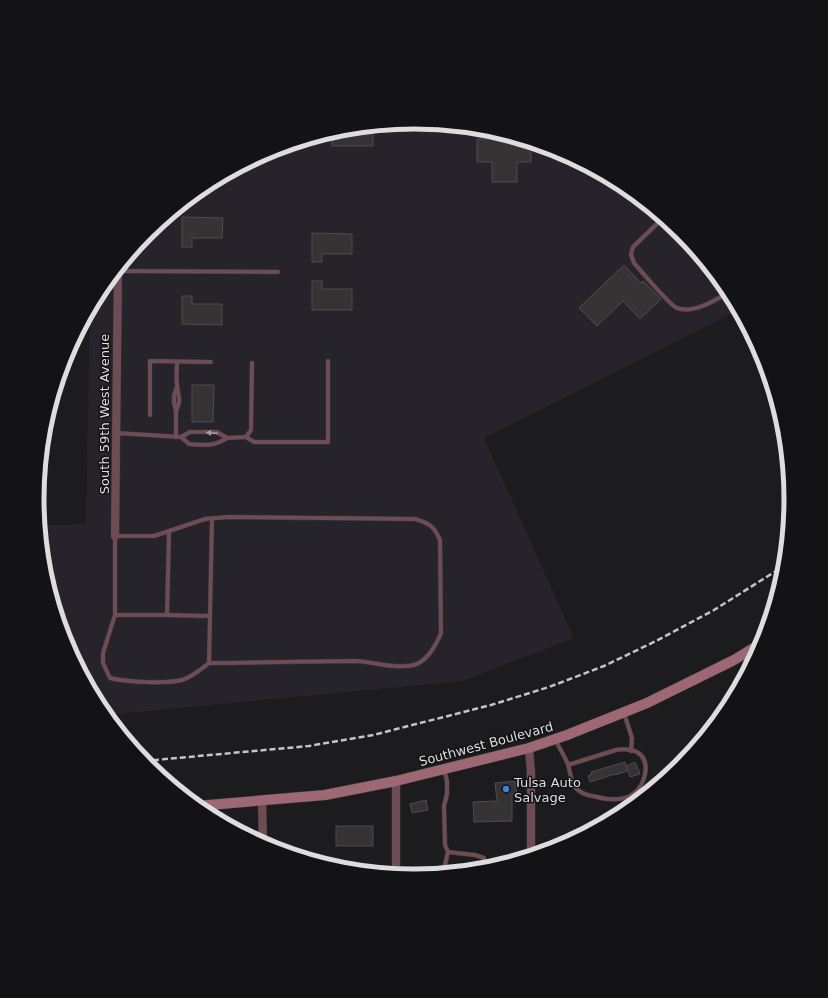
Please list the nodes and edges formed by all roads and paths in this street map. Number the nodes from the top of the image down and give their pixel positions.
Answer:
1 (659, 222) edge
2 (123, 270) edge
3 (278, 272) dead end
4 (118, 277) edge
5 (723, 295) edge
6 (328, 361) dead end
7 (176, 362) junction
8 (211, 362) dead end
9 (252, 362) dead end
10 (150, 415) dead end
11 (116, 433) junction
12 (179, 437) junction
13 (246, 437) junction
14 (227, 438) junction
15 (212, 519) junction
16 (168, 531) junction
17 (115, 536) junction
18 (115, 615) junction
19 (167, 615) junction
20 (210, 616) junction
21 (753, 648) edge
22 (209, 664) junction
23 (624, 712) junction
24 (555, 739) junction
25 (529, 748) junction
26 (631, 751) junction
27 (568, 764) junction
28 (444, 769) junction
29 (396, 781) junction
30 (262, 801) junction
31 (206, 805) edge
32 (263, 837) edge
33 (531, 850) edge
34 (448, 852) junction
35 (485, 862) edge
36 (444, 867) edge
37 (396, 868) edge

1 - 5 lane
2 - 3 lane
4 - 11 street, South 59th West Avenue
6 - 13 lane
7 - 8 lane
7 - 10 lane
7 - 12 lane
9 - 13 lane
11 - 12 lane
11 - 17 street, South 59th West Avenue
14 -> 12 lane
12 - 14 lane
13 - 14 lane
15 - 16 lane
15 - 20 lane
15 - 22 lane
16 - 17 lane
16 - 19 lane
17 - 18 lane
18 - 19 lane
18 - 22 lane
19 - 20 lane
20 - 22 lane
21 - 23 street, Southwest Boulevard
23 - 24 street, Southwest Boulevard
23 - 26 lane
24 - 25 street, Southwest Boulevard
24 - 27 lane
25 - 28 street, Southwest Boulevard
25 - 33 street
26 - 27 lane
26 - 27 lane
28 - 29 street, Southwest Boulevard
28 - 34 lane
29 - 30 street, Southwest Boulevard
29 - 37 street
30 - 31 street, Southwest Boulevard
30 - 32 street
34 - 35 lane
34 - 36 lane

